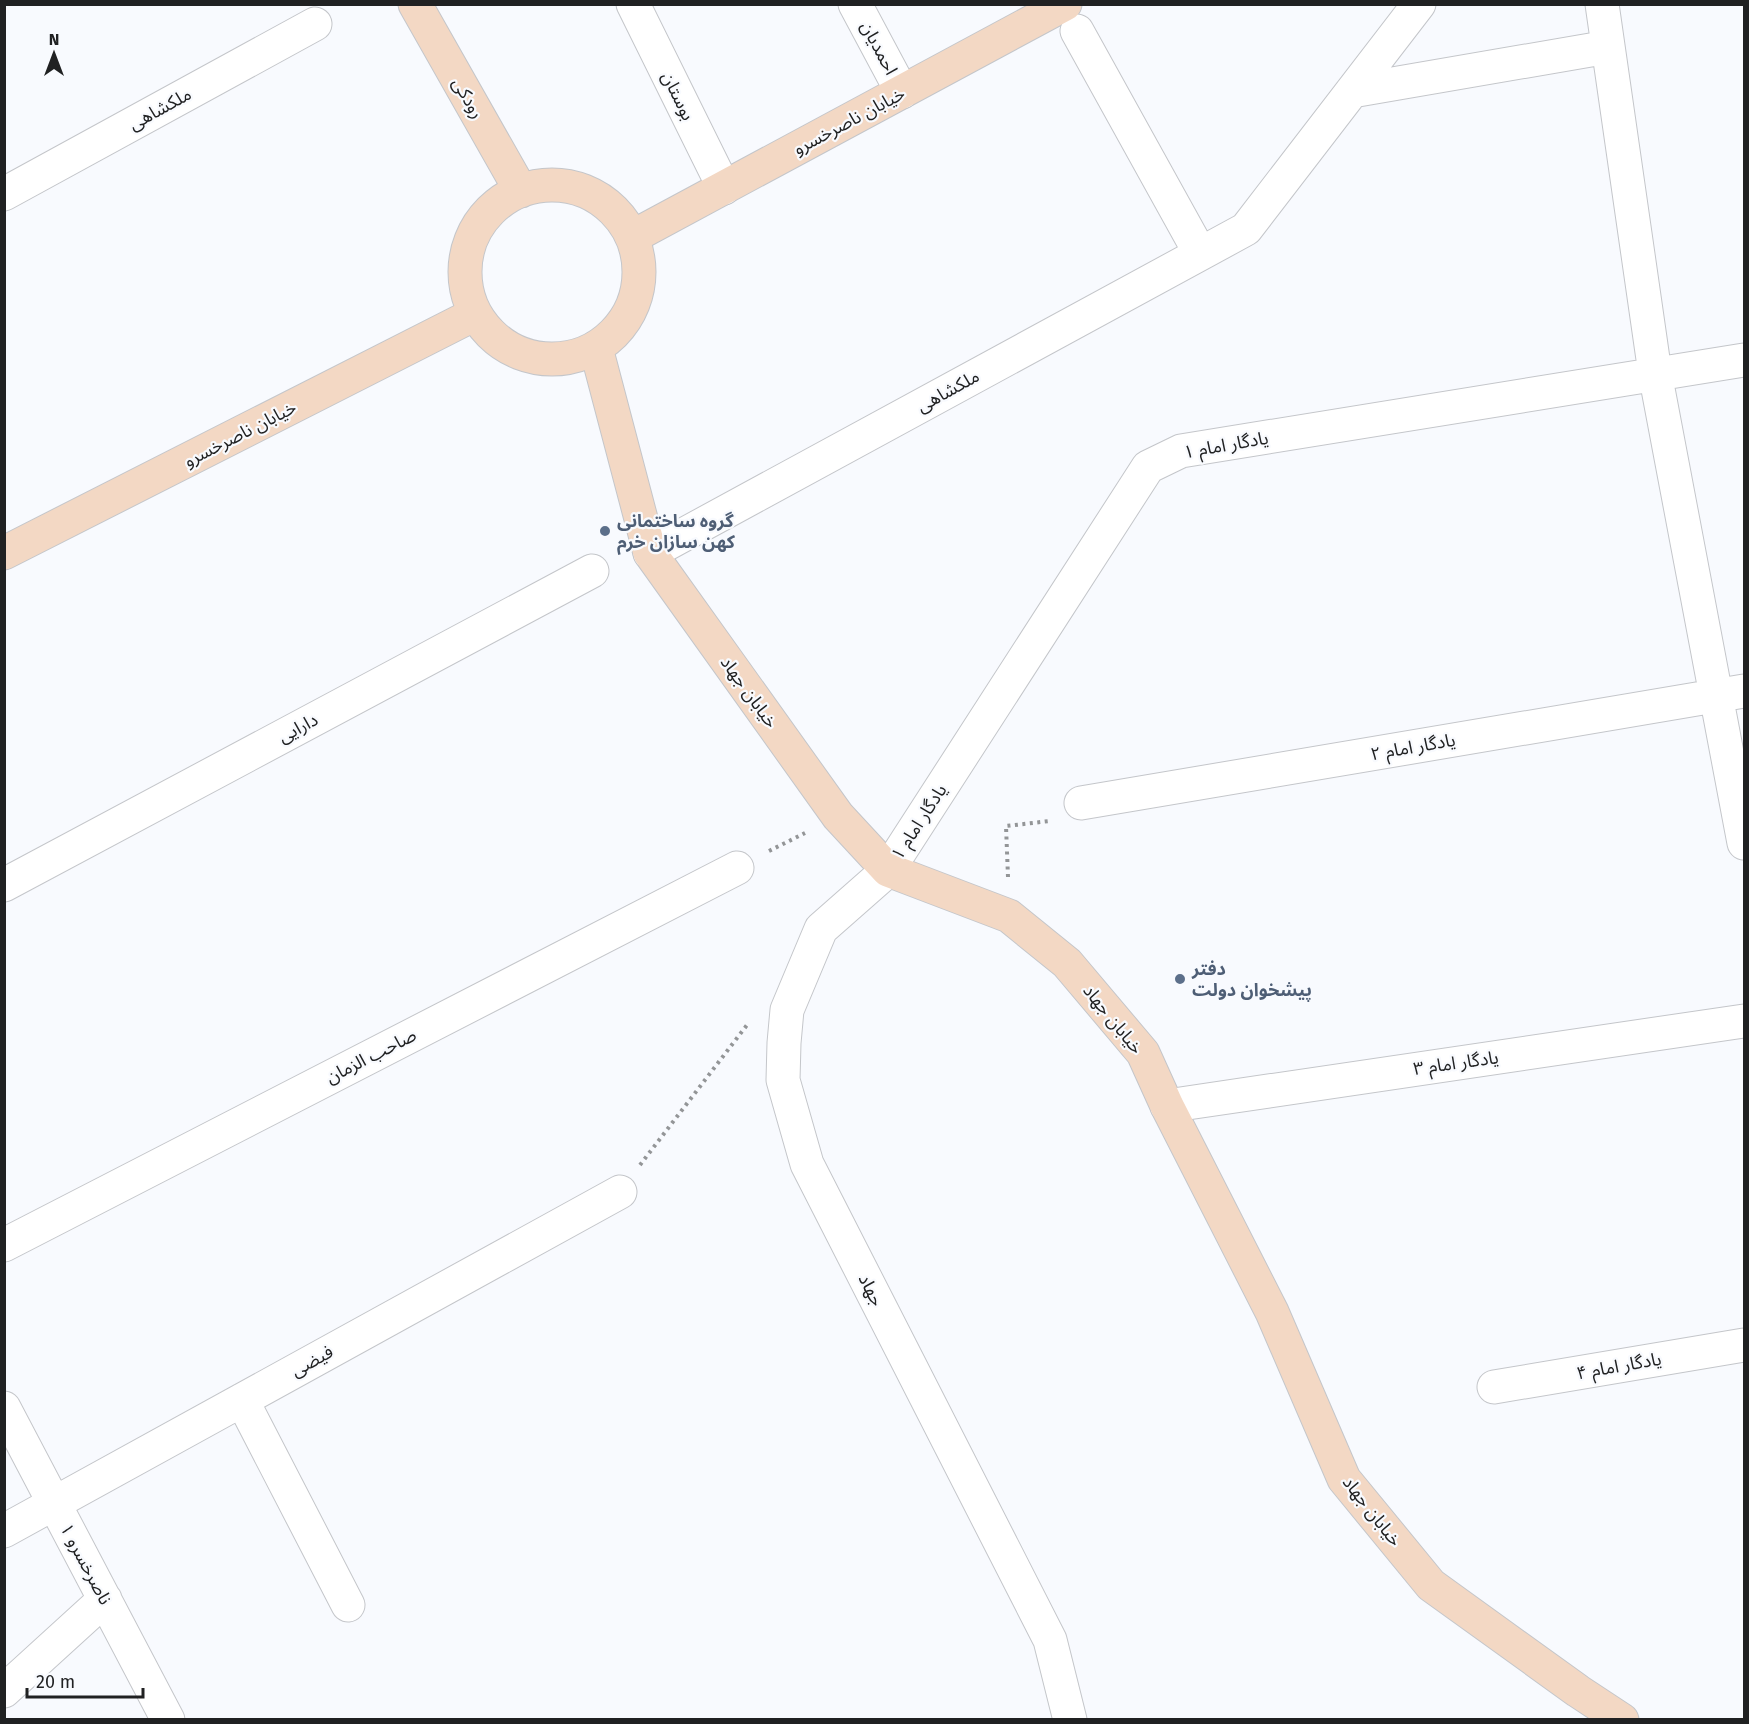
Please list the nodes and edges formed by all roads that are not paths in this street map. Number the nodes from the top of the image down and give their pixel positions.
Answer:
1 (415, 4) edge
2 (633, 4) edge
3 (855, 4) edge
4 (1419, 4) edge
5 (1602, 4) edge
6 (1065, 12) edge
7 (315, 24) dead end
8 (1608, 46) junction
9 (1352, 91) junction
10 (902, 93) junction
11 (724, 188) junction
12 (522, 191) junction
13 (4, 194) edge
14 (632, 237) junction
15 (1200, 253) junction
16 (476, 314) junction
17 (596, 348) junction
18 (1744, 360) edge
19 (1655, 374) junction
20 (4, 553) edge
21 (650, 553) junction
22 (592, 572) dead end
23 (1730, 693) edge
24 (1081, 803) road end
25 (1744, 843) edge
26 (737, 868) road end
27 (888, 870) junction
28 (4, 885) edge
29 (1744, 1021) edge
30 (1167, 1106) junction
31 (620, 1191) road end
32 (4, 1245) edge
33 (1744, 1345) edge
34 (1494, 1387) dead end
35 (242, 1400) junction
36 (4, 1408) edge
37 (54, 1504) junction
38 (4, 1531) edge
39 (105, 1599) junction
40 (348, 1605) dead end
41 (4, 1691) edge
42 (168, 1719) edge
43 (1070, 1719) edge
44 (1622, 1719) edge

1 - 12 main road, رودکی
2 - 11 street, بوستان
3 - 10 street, احمدیان
4 - 9 street
5 - 8 street
6 - 10 main road, خیابان ناصرخسرو
6 - 15 street
7 - 13 street, ملکشاهی
8 - 9 street
8 - 19 street
9 - 15 street, ملکشاهی
10 - 11 main road, خیابان ناصرخسرو
11 - 14 main road, خیابان ناصرخسرو
12 - 14 main road
12 - 16 main road
14 - 17 main road
15 - 21 street, ملکشاهی
16 - 17 main road
16 - 20 main road, خیابان ناصرخسرو
17 - 21 main road, خیابان جهاد
18 - 19 street, یادگار امام ۱
19 - 23 street
19 - 27 street, یادگار امام ۱
21 - 27 main road, خیابان جهاد
22 - 28 street, دارایی
23 - 24 street, یادگار امام ۲
23 - 25 street
26 - 32 street, صاحب الزمان
27 - 30 main road, خیابان جهاد
27 - 43 street, جهاد
29 - 30 street, یادگار امام ۳
30 - 44 main road, خیابان جهاد
31 - 35 street, فیضی
33 - 34 street, یادگار امام ۴
35 - 37 street, فیضی
35 - 40 street
36 - 37 street, ناصرخسرو ۱
37 - 38 street, فیضی
37 - 39 street, ناصرخسرو ۱
39 - 41 street
39 - 42 street, ناصرخسرو ۱

